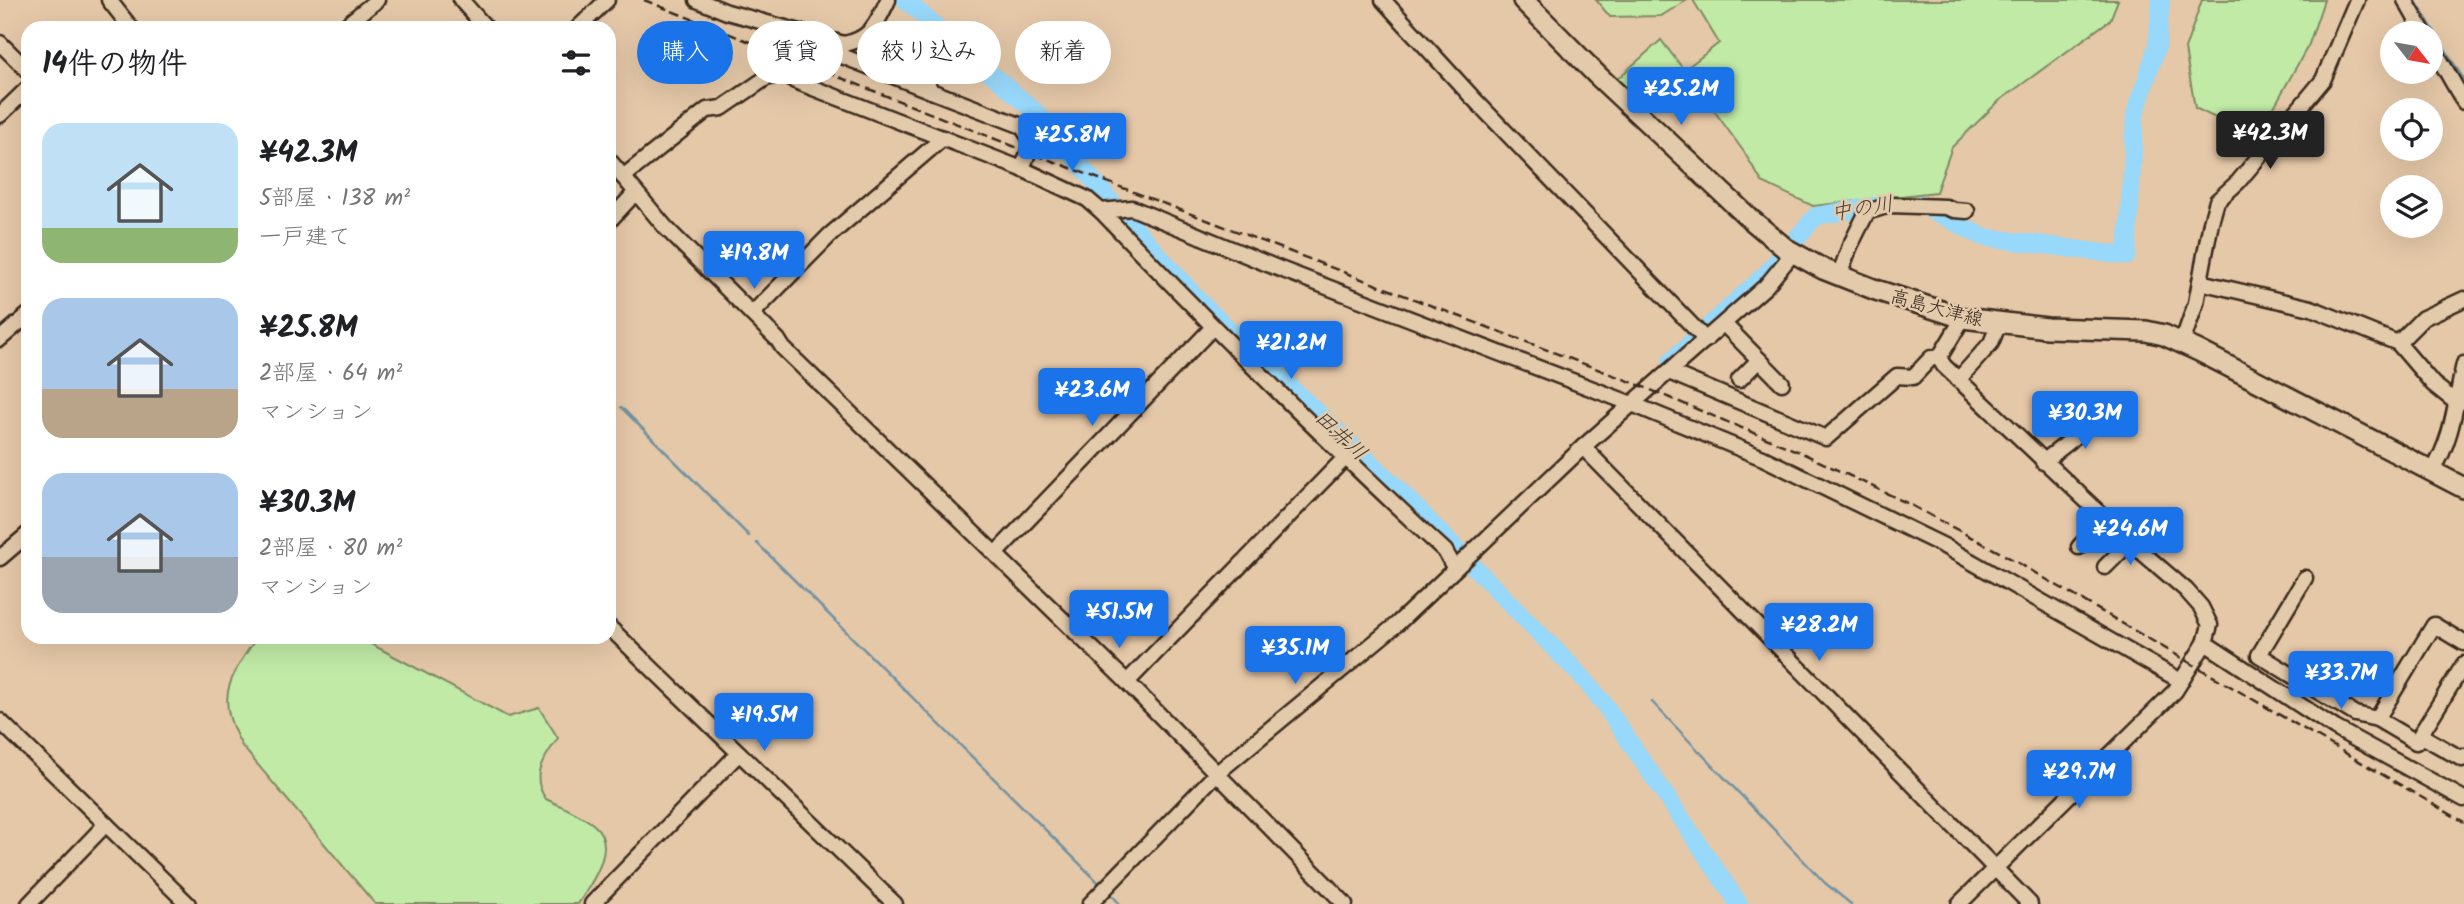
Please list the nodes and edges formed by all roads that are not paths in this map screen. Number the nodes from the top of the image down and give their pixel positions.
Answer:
1 (109, 0) edge
2 (377, 0) edge
3 (461, 0) edge
4 (607, 0) edge
5 (697, 0) edge
6 (888, 0) edge
7 (1383, 0) edge
8 (1523, 0) edge
9 (2357, 0) edge
10 (2405, 0) edge
11 (126, 21) edge
12 (352, 21) edge
13 (480, 21) edge
14 (585, 21) edge
15 (759, 21) edge
16 (876, 21) edge
17 (2417, 21) edge
18 (0, 43) edge
19 (843, 56) edge
20 (21, 64) edge
21 (2443, 65) edge
22 (757, 84) edge
23 (809, 84) edge
24 (928, 84) edge
25 (931, 91) junction
26 (21, 95) edge
27 (2464, 102) edge
28 (0, 115) edge
29 (943, 138) junction
30 (616, 168) edge
31 (1021, 169) junction
32 (623, 177) junction
33 (635, 192) junction
34 (1105, 210) junction
35 (1967, 211) dead end
36 (616, 213) edge
37 (1790, 251) junction
38 (1839, 276) junction
39 (2200, 282) junction
40 (2464, 299) edge
41 (752, 314) junction
42 (1964, 318) junction
43 (21, 321) edge
44 (1999, 323) junction
45 (1724, 324) junction
46 (1213, 327) junction
47 (0, 339) edge
48 (1706, 340) junction
49 (2182, 343) junction
50 (2398, 344) junction
51 (1939, 358) junction
52 (1759, 360) junction
53 (2464, 364) edge
54 (1669, 372) junction
55 (1739, 380) dead end
56 (1958, 380) junction
57 (1782, 383) dead end
58 (1632, 404) junction
59 (2458, 404) junction
60 (2100, 410) dead end
61 (1583, 447) junction
62 (1344, 458) junction
63 (2043, 461) junction
64 (2432, 472) junction
65 (2464, 488) edge
66 (2105, 519) junction
67 (21, 540) edge
68 (2130, 542) junction
69 (2079, 547) dead end
70 (996, 553) junction
71 (0, 558) edge
72 (2105, 567) dead end
73 (1455, 569) junction
74 (2305, 578) dead end
75 (616, 634) edge
76 (2205, 643) junction
77 (2464, 643) edge
78 (2464, 664) edge
79 (2181, 681) junction
80 (1127, 682) junction
81 (2377, 719) junction
82 (0, 721) edge
83 (2419, 739) junction
84 (739, 753) junction
85 (2464, 756) edge
86 (2406, 767) junction
87 (1216, 774) junction
88 (2464, 799) edge
89 (106, 824) junction
90 (1995, 868) junction
91 (29, 904) edge
92 (188, 904) edge
93 (592, 904) edge
94 (895, 904) edge
95 (1090, 904) edge
96 (1345, 904) edge
97 (1959, 904) edge
98 (2030, 904) edge

1 - 11 street
2 - 12 street
3 - 13 street
4 - 14 street
5 - 15 street
6 - 16 street
7 - 48 street
8 - 37 main road, 高島大津線
9 - 39 street
10 - 17 street
18 - 20 street
19 - 25 street
21 - 27 street
22 - 32 street
23 - 29 street
24 - 25 street
25 - 31 street
26 - 28 street
29 - 31 street
29 - 41 street
30 - 32 street
31 - 34 street
32 - 33 street
33 - 36 street
33 - 41 street
34 - 46 street
34 - 58 street
35 - 38 street
37 - 38 main road, 高島大津線
37 - 45 street
38 - 42 main road, 高島大津線
39 - 49 street
39 - 50 street
40 - 50 street
41 - 70 street
42 - 44 main road, 高島大津線
42 - 51 street
43 - 47 street
44 - 49 main road, 高島大津線
44 - 56 street
45 - 48 street
45 - 52 street
46 - 62 street
46 - 70 street
48 - 54 street
49 - 64 main road, 高島大津線
50 - 59 street
51 - 54 street
51 - 56 street
52 - 55 street
52 - 57 street
53 - 59 street
54 - 58 street
56 - 63 street
58 - 61 street
58 - 79 street
59 - 64 street
60 - 63 street
61 - 73 street
61 - 90 street
62 - 73 street
62 - 80 street
63 - 66 street
64 - 65 main road, 高島大津線
66 - 68 street
66 - 69 street
67 - 71 street
68 - 72 street
68 - 76 street
70 - 80 street
73 - 87 street
74 - 81 street
75 - 84 street
76 - 79 street
76 - 86 street
77 - 81 street
78 - 83 street
79 - 90 street
80 - 87 street
81 - 83 street
82 - 89 street
83 - 85 street
83 - 86 street
84 - 93 street
84 - 94 street
86 - 88 street
87 - 95 street
87 - 96 street
89 - 91 street
89 - 92 street
90 - 97 street
90 - 98 street

